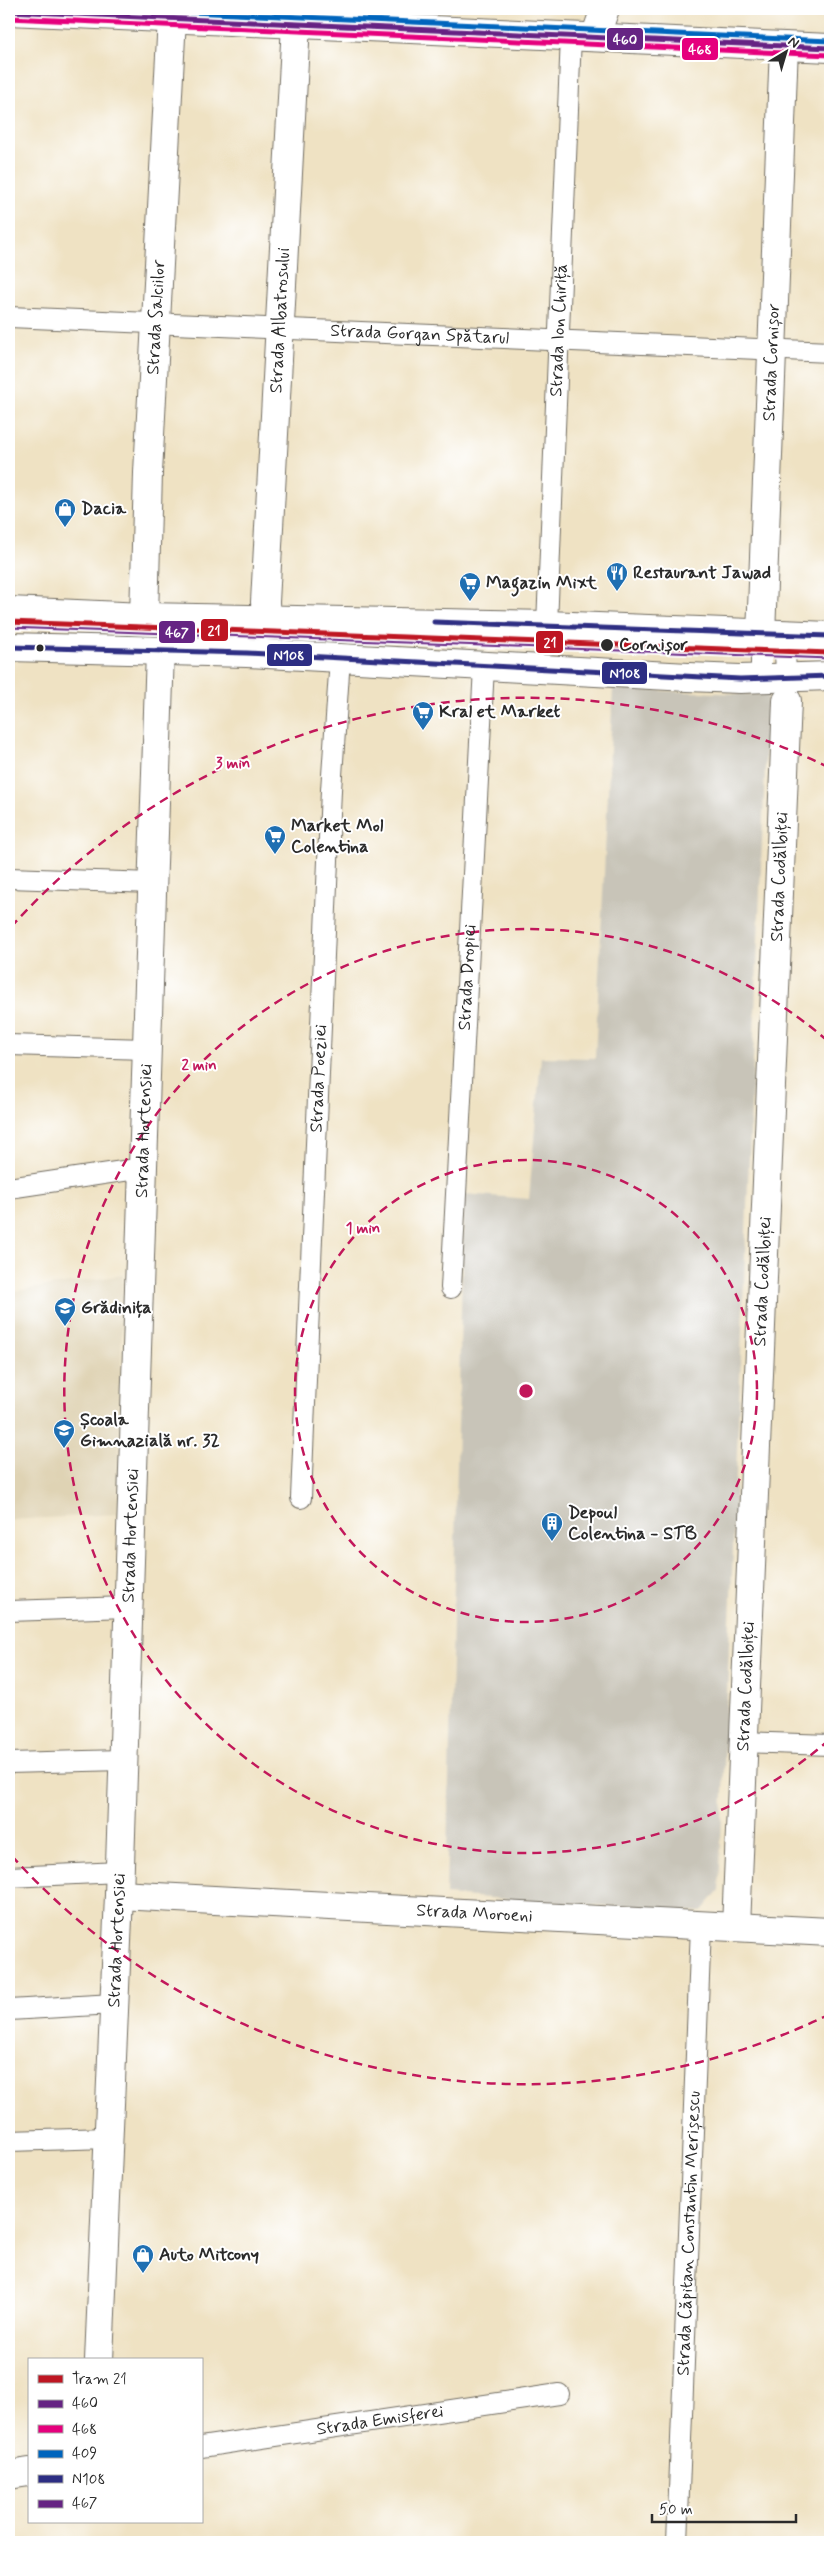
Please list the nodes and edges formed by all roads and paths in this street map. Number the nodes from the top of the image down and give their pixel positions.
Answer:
1 (605, 9) edge
2 (9, 11) edge
3 (51, 11) edge
4 (172, 18) junction
5 (296, 24) junction
6 (583, 37) junction
7 (784, 46) junction
8 (830, 48) edge
9 (9, 317) edge
10 (155, 324) junction
11 (280, 330) junction
12 (559, 340) junction
13 (772, 350) junction
14 (830, 352) edge
15 (9, 611) edge
16 (144, 617) junction
17 (266, 618) junction
18 (547, 625) junction
19 (773, 634) junction
20 (830, 636) edge
21 (9, 646) edge
22 (160, 651) junction
23 (340, 658) junction
24 (484, 667) junction
25 (830, 676) edge
26 (778, 685) junction
27 (9, 878) edge
28 (152, 883) junction
29 (9, 1045) edge
30 (146, 1050) junction
31 (143, 1168) junction
32 (9, 1188) edge
33 (451, 1288) dead end
34 (301, 1498) dead end
35 (127, 1607) junction
36 (9, 1611) edge
37 (743, 1742) junction
38 (830, 1746) edge
39 (122, 1760) junction
40 (9, 1764) edge
41 (9, 1877) edge
42 (120, 1883) junction
43 (701, 1926) junction
44 (736, 1927) junction
45 (830, 1932) edge
46 (114, 2004) junction
47 (9, 2010) edge
48 (108, 2138) junction
49 (9, 2141) edge
50 (99, 2358) edge
51 (559, 2394) dead end
52 (202, 2447) edge
53 (28, 2472) edge
54 (9, 2475) edge
55 (677, 2542) edge

1 - 6 street
2 - 3 street
3 - 4 street
4 - 5 street
4 - 10 street, Strada Salciilor
5 - 6 street
5 - 11 street, Strada Albatrosului
6 - 7 street
6 - 12 street, Strada Ion Chiriță
7 - 8 street
7 - 13 street, Strada Cornișor
9 - 10 street, Strada Gorgan Spătarul
10 - 11 street, Strada Gorgan Spătarul
10 - 16 street, Strada Salciilor
11 - 12 street, Strada Gorgan Spătarul
11 - 17 street, Strada Albatrosului
12 - 13 street, Strada Gorgan Spătarul
12 - 18 street, Strada Ion Chiriță
13 - 14 street, Strada Gorgan Spătarul
13 - 19 street, Strada Cornișor
15 - 16 street
16 - 17 street
17 - 18 street
18 - 19 street
19 - 20 street
19 - 26 street, Strada Cornișor
21 - 22 street
22 - 23 street
22 - 28 street, Strada Hortensiei
23 - 24 street
23 - 34 street, Strada Poeziei
24 - 26 street
24 - 33 street, Strada Dropiei
25 - 26 street
26 - 37 street, Strada Codălbiței
27 - 28 street
28 - 30 street, Strada Hortensiei
29 - 30 street
30 - 31 street, Strada Hortensiei
31 - 32 street
31 - 35 street, Strada Hortensiei
35 - 36 street
35 - 39 street, Strada Hortensiei
37 - 38 street
37 - 44 street, Strada Codălbiței
39 - 40 street
39 - 42 street, Strada Hortensiei
41 - 42 street
42 - 43 street, Strada Moroeni
42 - 46 street, Strada Hortensiei
43 - 44 street, Strada Moroeni
43 - 55 street, Strada Căpitan Constantin Merișescu
44 - 45 street, Strada Moroeni
46 - 47 street
46 - 48 street, Strada Hortensiei
48 - 49 street
48 - 50 street, Strada Hortensiei
51 - 52 street, Strada Emisferei
53 - 54 street

